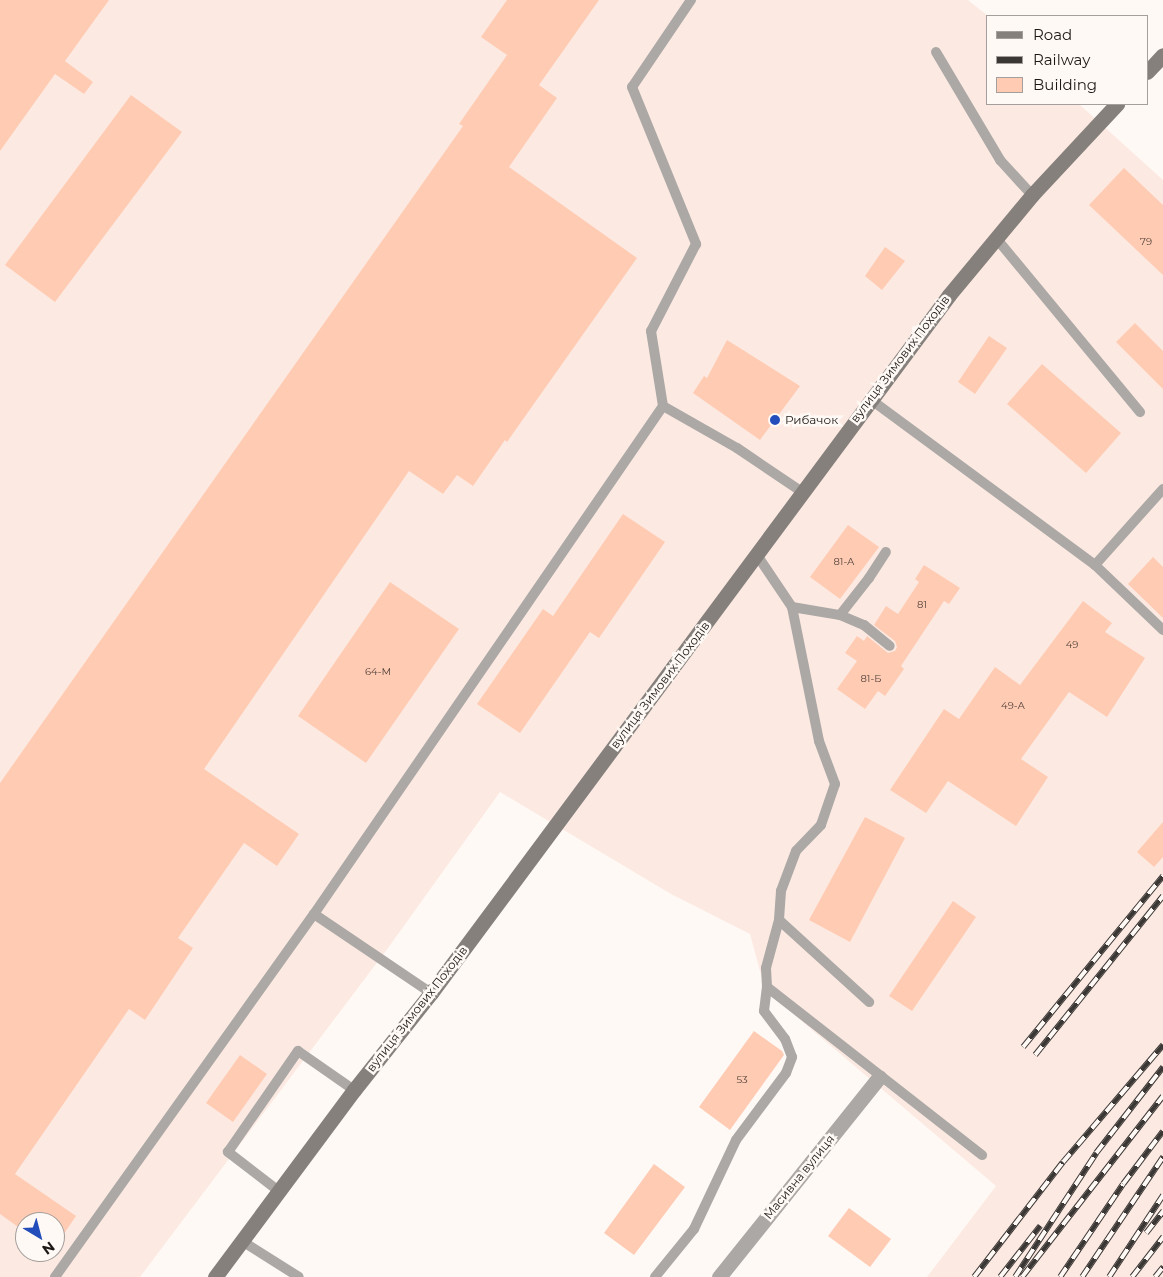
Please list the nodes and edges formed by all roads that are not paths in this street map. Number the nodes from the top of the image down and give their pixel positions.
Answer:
1 (691, 0) edge
2 (936, 52) dead end
3 (1163, 55) edge
4 (1148, 71) edge
5 (1116, 105) edge
6 (1032, 194) junction
7 (996, 238) junction
8 (870, 399) junction
9 (663, 406) junction
10 (1140, 412) dead end
11 (1163, 489) edge
12 (802, 492) junction
13 (886, 552) dead end
14 (757, 555) junction
15 (1095, 566) junction
16 (792, 606) junction
17 (840, 615) junction
18 (1163, 630) edge
19 (890, 646) dead end
20 (314, 914) junction
21 (779, 920) junction
22 (767, 987) junction
23 (431, 993) junction
24 (870, 1002) dead end
25 (879, 1077) junction
26 (354, 1090) junction
27 (982, 1155) dead end
28 (280, 1192) junction
29 (242, 1241) junction
30 (55, 1277) edge
31 (215, 1277) edge
32 (298, 1277) edge
33 (656, 1277) edge
34 (719, 1277) edge

1 - 9 lane
2 - 6 lane
3 - 4 main road
5 - 6 main road, вулиця Зимових Походів
6 - 7 main road, вулиця Зимових Походів
7 - 8 main road, вулиця Зимових Походів
7 - 10 lane
8 - 12 main road, вулиця Зимових Походів
8 - 15 lane
9 - 12 lane
9 - 20 lane
11 - 15 lane
12 - 14 main road, вулиця Зимових Походів
13 - 17 lane
14 - 16 lane
14 - 23 main road, вулиця Зимових Походів
15 - 18 lane
16 - 17 lane
16 - 21 lane
17 - 19 lane
20 - 23 lane
20 - 30 lane
21 - 22 lane
21 - 24 lane
22 - 25 lane
22 - 33 lane
23 - 26 main road, вулиця Зимових Походів
25 - 27 lane
25 - 34 street, Масивна вулиця
26 - 28 main road, вулиця Зимових Походів
26 - 28 lane
28 - 29 main road, вулиця Зимових Походів
29 - 31 main road, вулиця Зимових Походів
29 - 32 lane

